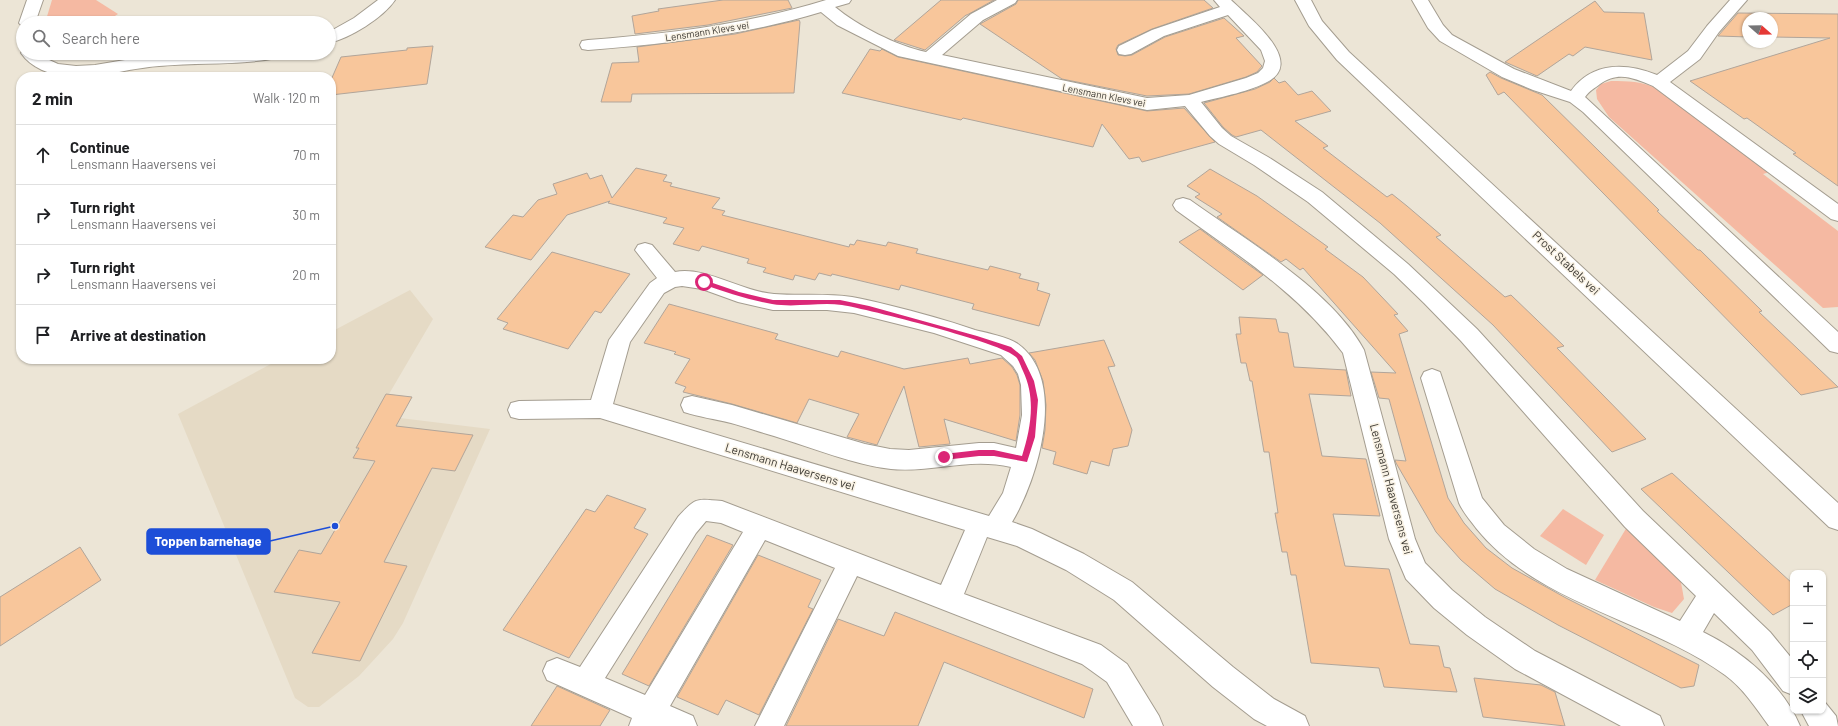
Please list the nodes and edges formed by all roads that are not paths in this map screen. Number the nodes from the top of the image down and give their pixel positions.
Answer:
1 (35, 0) edge
2 (387, 0) edge
3 (843, 0) edge
4 (1009, 0) edge
5 (1302, 0) edge
6 (1420, 0) edge
7 (1739, 0) edge
8 (1226, 4) edge
9 (824, 6) junction
10 (29, 16) edge
11 (336, 35) edge
12 (588, 46) dead end
13 (1125, 50) dead end
14 (929, 58) junction
15 (38, 60) edge
16 (183, 60) edge
17 (1659, 82) junction
18 (1576, 98) junction
19 (1190, 100) junction
20 (1183, 205) dead end
21 (1838, 214) edge
22 (645, 250) dead end
23 (670, 280) junction
24 (1829, 325) edge
25 (1838, 345) edge
26 (1432, 378) dead end
27 (692, 405) dead end
28 (600, 409) junction
29 (519, 410) dead end
30 (1025, 460) junction
31 (1838, 520) edge
32 (988, 526) junction
33 (759, 528) junction
34 (851, 563) junction
35 (1710, 593) junction
36 (948, 600) junction
37 (1685, 637) junction
38 (557, 671) dead end
39 (1791, 678) edge
40 (586, 683) junction
41 (1817, 714) edge
42 (647, 719) edge
43 (683, 726) edge
44 (769, 726) edge
45 (1149, 726) edge
46 (1295, 726) edge
47 (1650, 726) edge
48 (1786, 726) edge
49 (1826, 726) edge

1 - 10 street
2 - 11 street
3 - 9 street, Lensmann Klevs vei
4 - 14 street
5 - 31 street, Prost Stabels vei
6 - 18 street
7 - 17 street
8 - 13 street, Lensmann Klevs vei
8 - 19 street, Lensmann Klevs vei
9 - 12 street, Lensmann Klevs vei
9 - 14 street, Lensmann Klevs vei
14 - 19 street, Lensmann Klevs vei
15 - 16 street
17 - 18 street
17 - 21 street
18 - 24 street
19 - 35 street
20 - 47 street, Lensmann Haaversens vei
22 - 23 street
23 - 28 street
23 - 30 street
24 - 25 street
26 - 37 street
27 - 30 street
28 - 29 street, Lensmann Haaversens vei
28 - 32 street, Lensmann Haaversens vei
30 - 32 street
32 - 36 street
32 - 46 street, Lensmann Haaversens vei
33 - 34 street
33 - 40 street
33 - 42 street
34 - 36 street
34 - 44 street
35 - 37 street
35 - 39 street
36 - 45 street
37 - 48 street
38 - 40 street
40 - 42 street
41 - 49 street
42 - 43 street

